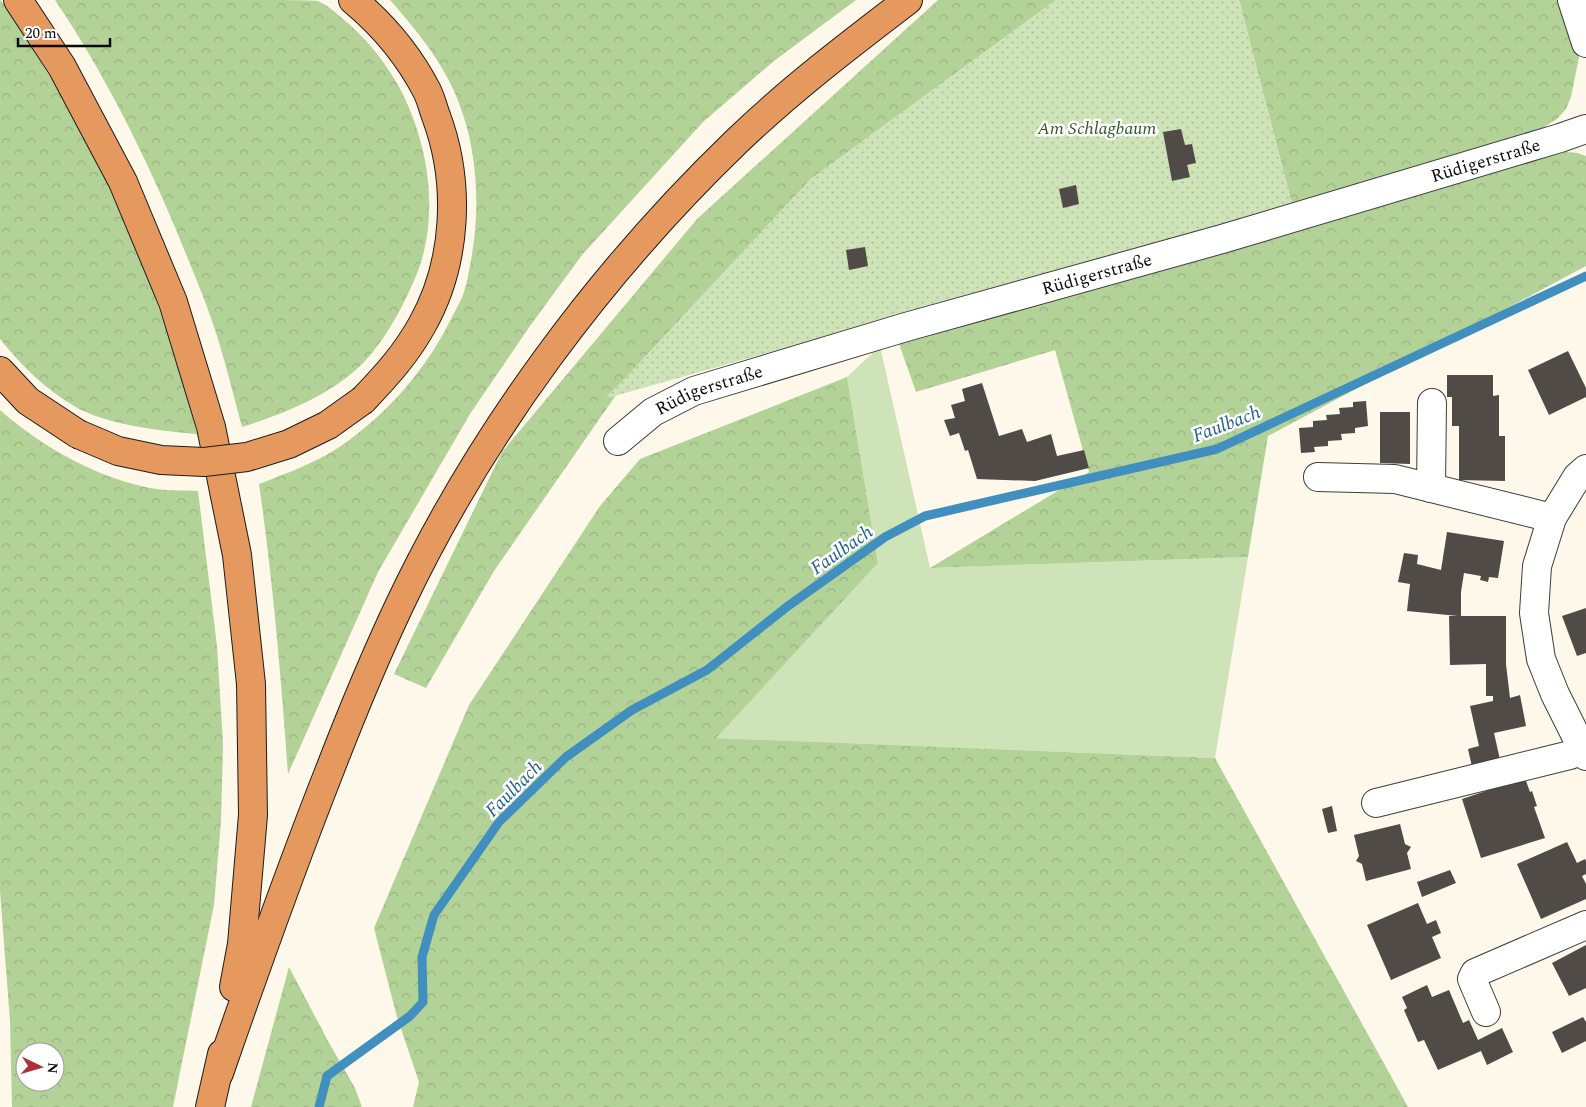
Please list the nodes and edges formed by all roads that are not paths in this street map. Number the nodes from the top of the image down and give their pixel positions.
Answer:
1 (18, 0) edge
2 (354, 0) edge
3 (908, 0) edge
4 (1578, 4) edge
5 (1586, 43) edge
6 (1586, 129) edge
7 (0, 371) edge
8 (1432, 403) dead end
9 (618, 441) dead end
10 (1586, 468) edge
11 (1318, 477) dead end
12 (1431, 488) junction
13 (1552, 518) junction
14 (1584, 752) edge
15 (1376, 803) dead end
16 (1586, 925) edge
17 (1486, 1012) dead end
18 (219, 1073) junction
19 (210, 1107) edge

1 - 18 highway
2 - 7 highway, bridge
3 - 18 highway
4 - 5 street
6 - 9 street, Rüdigerstraße
8 - 12 street
10 - 13 street
11 - 12 street
12 - 13 street
13 - 14 street
14 - 15 street
16 - 17 street
18 - 19 highway

